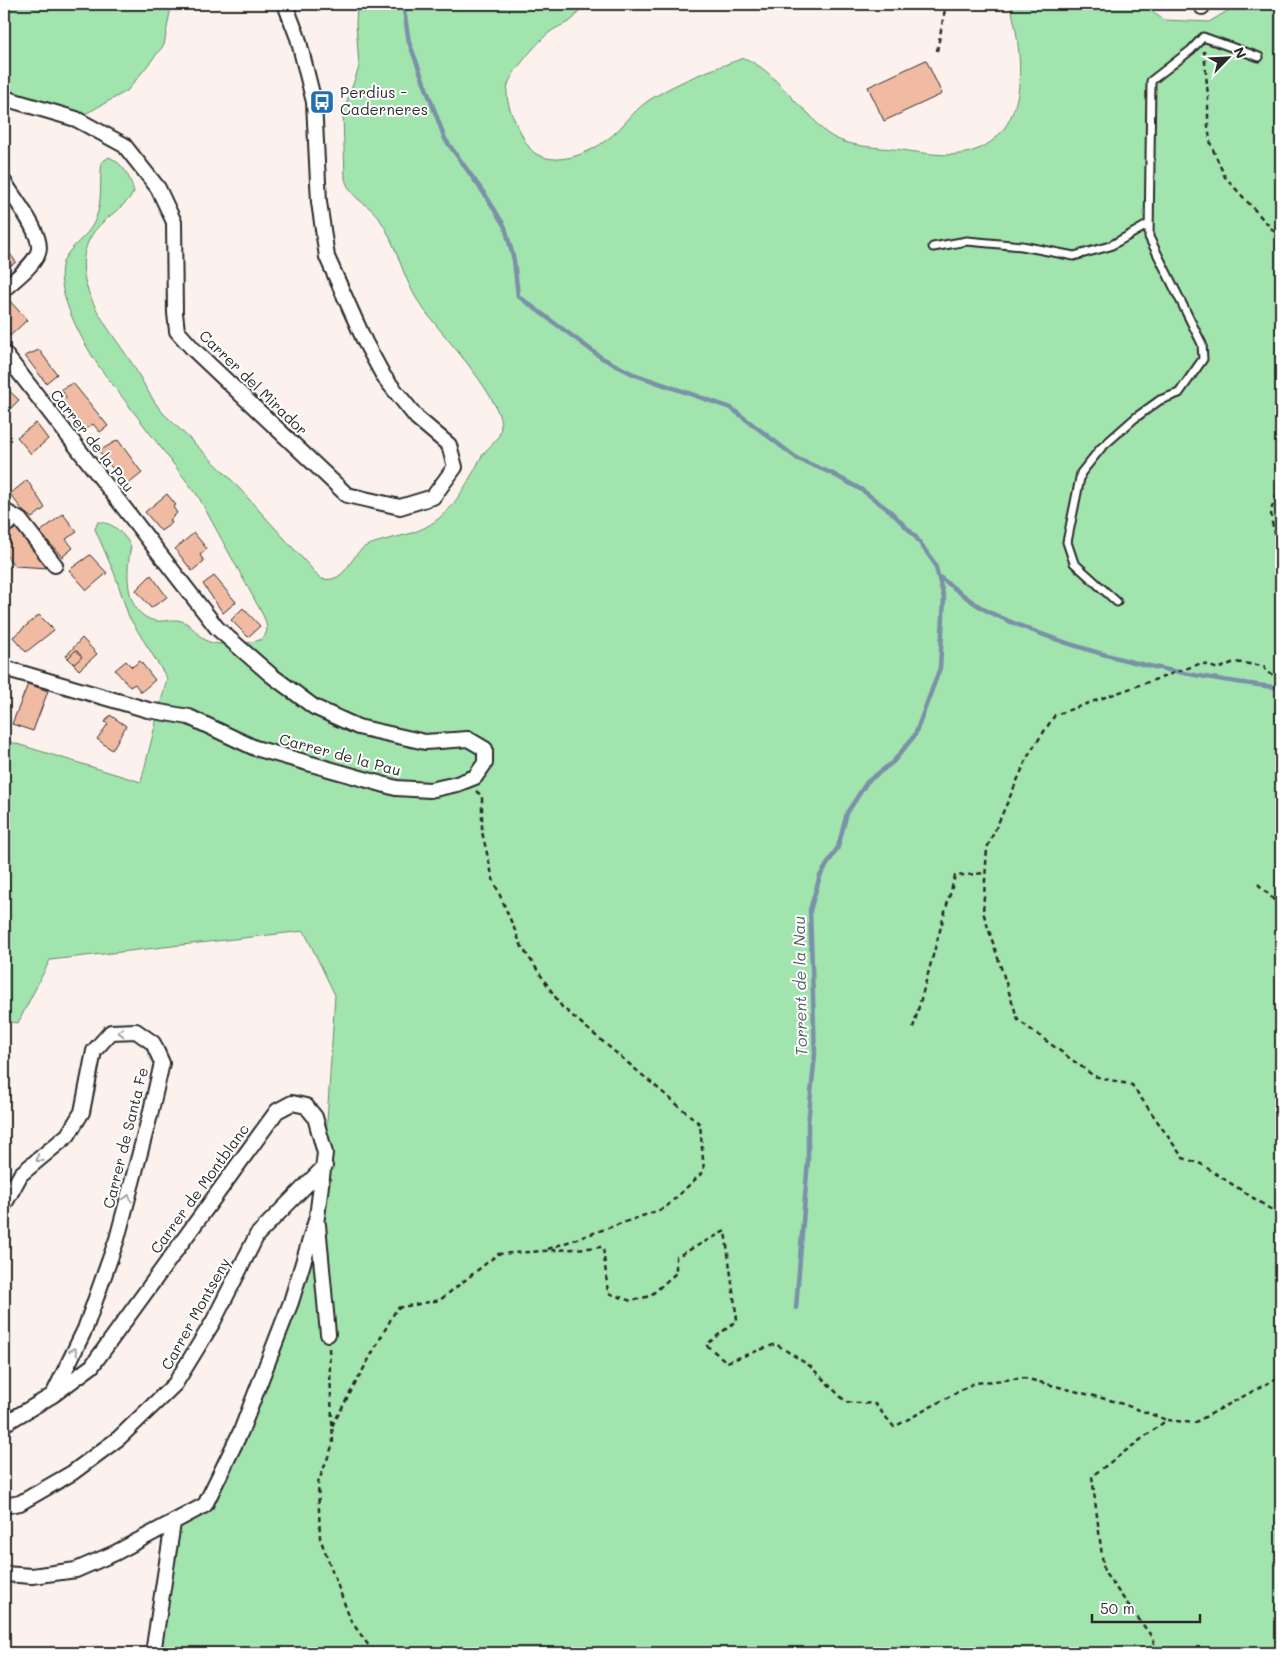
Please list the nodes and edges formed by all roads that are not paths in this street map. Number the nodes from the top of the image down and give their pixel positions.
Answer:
1 (285, 4) edge
2 (1259, 57) dead end
3 (4, 98) edge
4 (4, 182) edge
5 (1149, 224) junction
6 (933, 247) dead end
7 (4, 289) edge
8 (4, 353) edge
9 (6, 517) edge
10 (55, 565) dead end
11 (1117, 602) dead end
12 (4, 668) edge
13 (325, 1166) junction
14 (4, 1205) edge
15 (317, 1217) junction
16 (328, 1334) road end
17 (53, 1396) junction
18 (4, 1424) edge
19 (4, 1506) edge
20 (173, 1523) junction
21 (4, 1574) edge
22 (152, 1653) edge

1 - 3 street, Carrer del Mirador
2 - 5 lane
4 - 7 street
5 - 6 lane
5 - 11 lane
8 - 12 street, Carrer de la Pau
9 - 10 street
13 - 15 street, Carrer de Montblanc
13 - 17 street, Carrer de Montblanc
13 - 19 street, Carrer Montseny
17 -> 14 street, Carrer de Santa Fe
15 - 16 street, Carrer de Montblanc
15 - 20 street, Carrer de Montblanc
17 - 18 street, Carrer de Montblanc
20 - 21 street, Carrer de Montblanc
20 - 22 street

